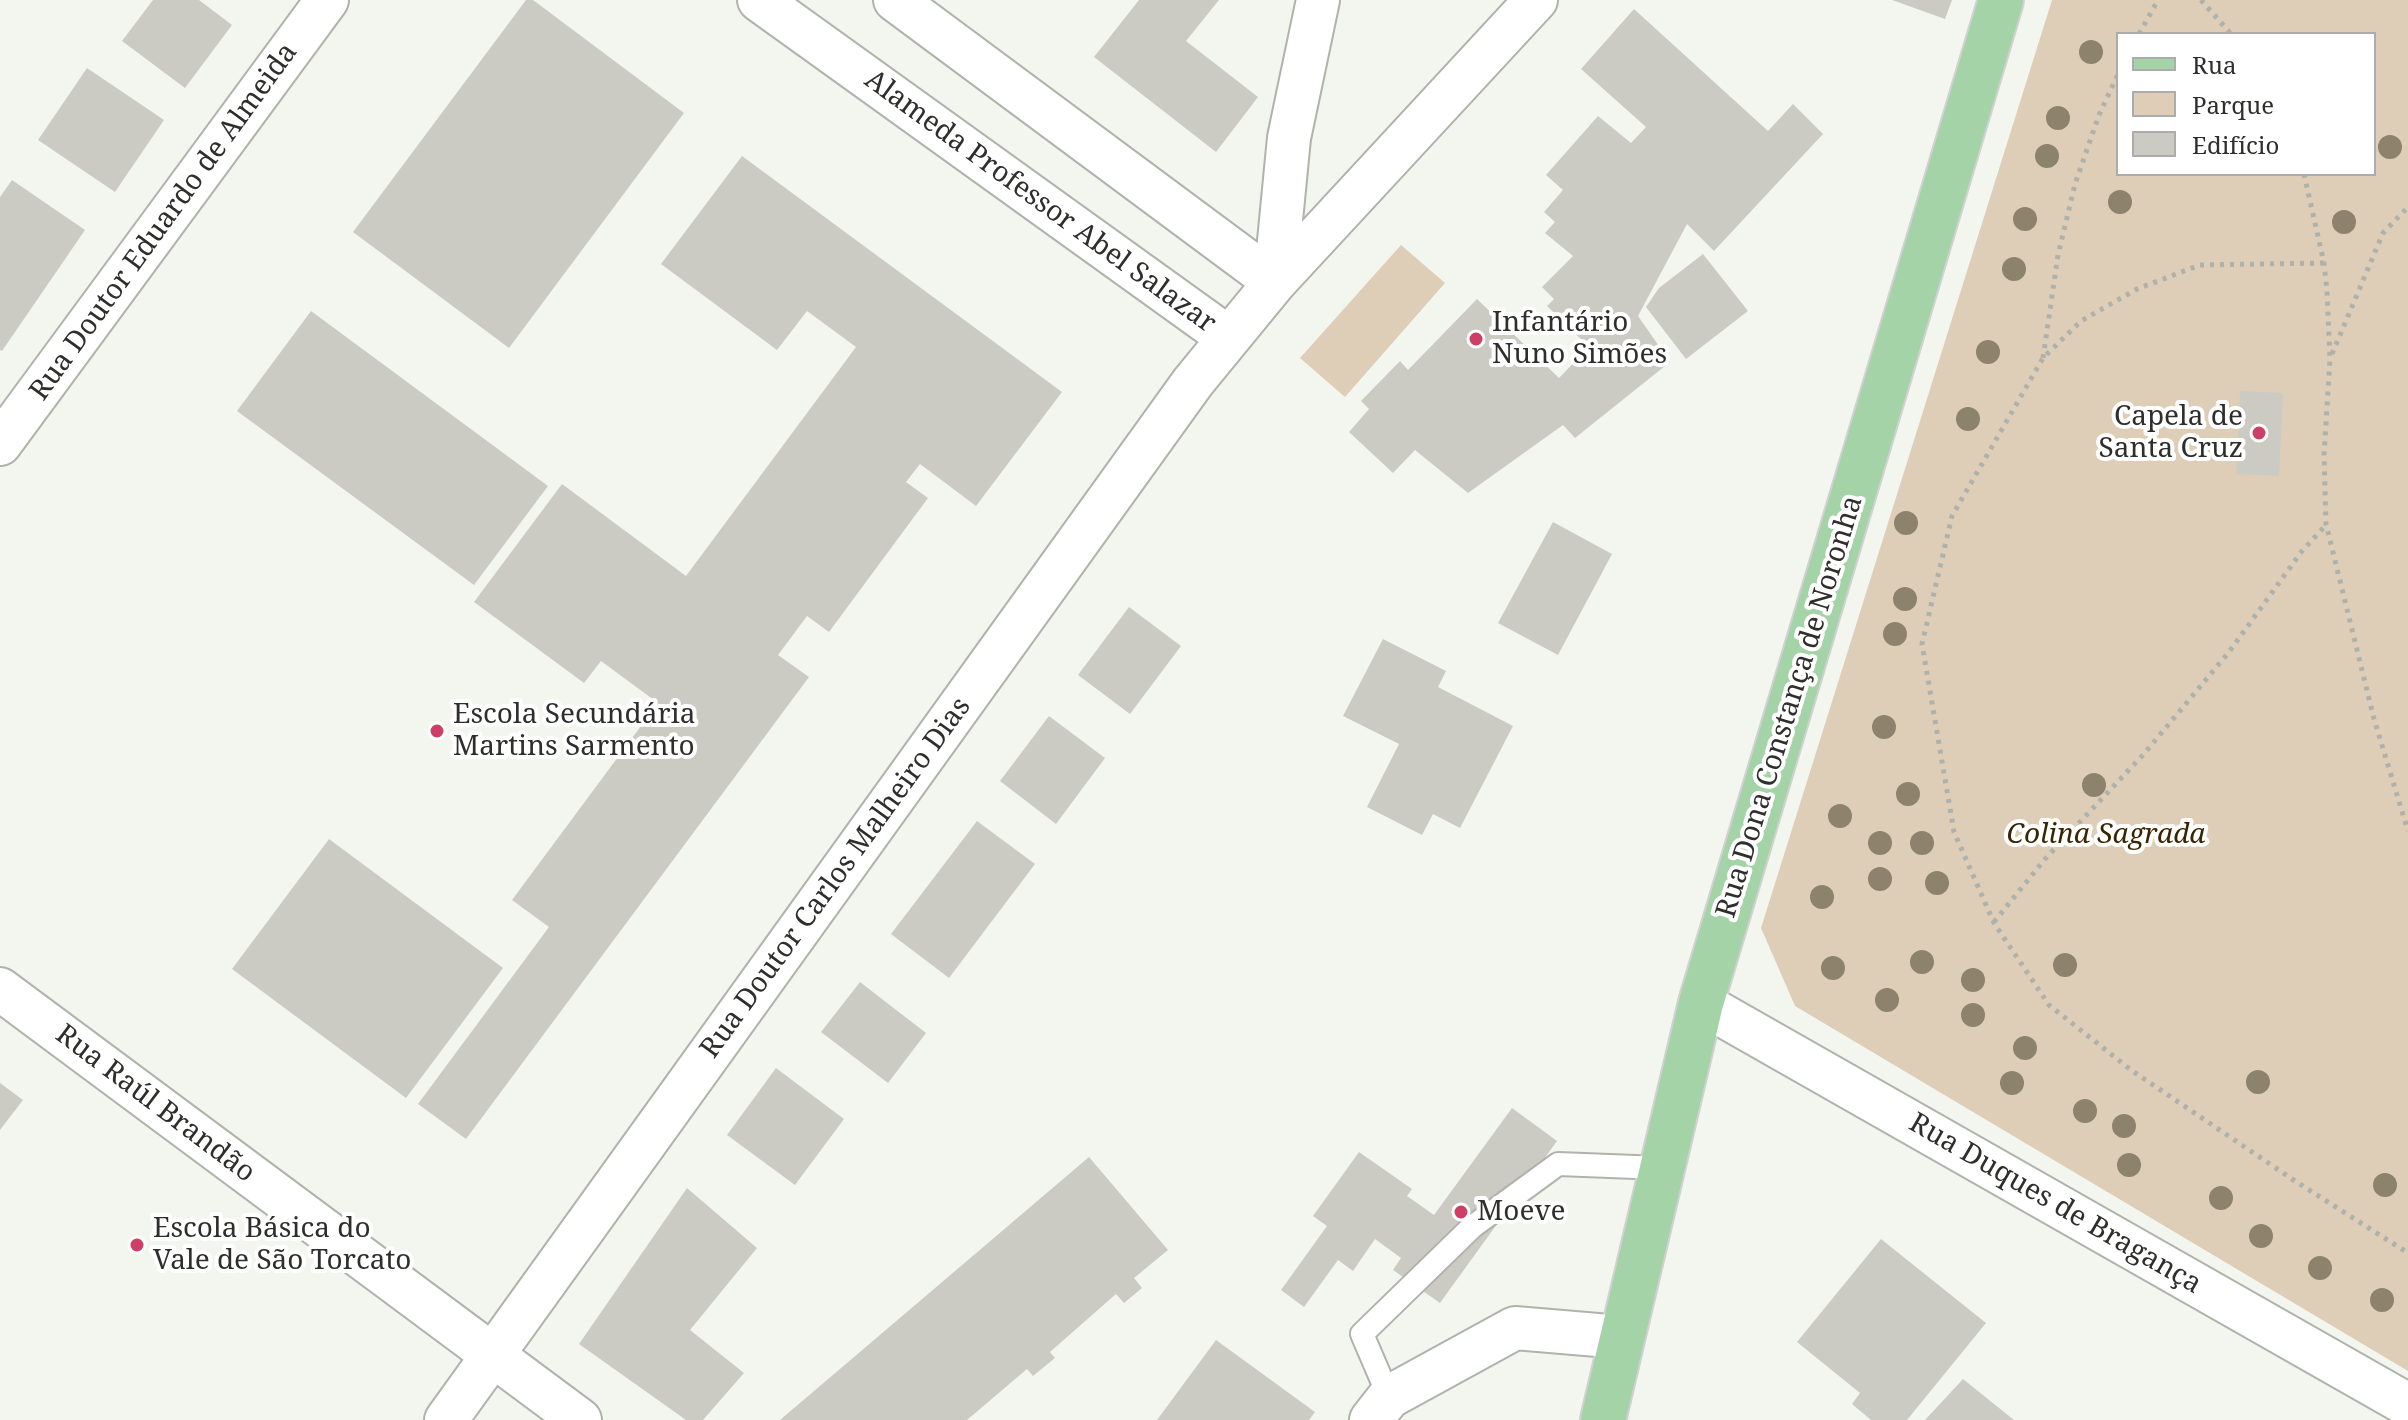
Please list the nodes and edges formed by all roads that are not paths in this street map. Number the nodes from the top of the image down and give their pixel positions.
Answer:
1 (327, 0) edge
2 (759, 0) edge
3 (895, 0) edge
4 (1318, 0) edge
5 (1536, 0) edge
6 (2001, 0) edge
7 (1275, 282) junction
8 (1229, 338) junction
9 (0, 444) edge
10 (0, 989) edge
11 (1701, 1003) junction
12 (1661, 1168) junction
13 (1621, 1337) junction
14 (493, 1355) junction
15 (2408, 1405) edge
16 (1380, 1408) edge
17 (446, 1420) edge
18 (580, 1420) edge
19 (1603, 1420) edge

1 - 9 street, Rua Doutor Eduardo de Almeida
2 - 8 street, Alameda Professor Abel Salazar
3 - 7 street
4 - 7 street
5 - 7 street, Alameda Professor Abel Salazar
6 - 11 main road, Rua Dona Constança de Noronha
7 - 8 street, Alameda Professor Abel Salazar
8 - 14 street, Rua Doutor Carlos Malheiro Dias
10 - 14 street, Rua Raúl Brandão
11 - 12 main road, Rua Dona Constança de Noronha
11 - 15 street, Rua Duques de Bragança
12 - 13 main road, Rua Dona Constança de Noronha
12 - 16 lane
13 - 16 street
13 - 19 main road, Rua Dona Constança de Noronha
14 - 17 street, Rua Doutor Carlos Malheiro Dias
14 - 18 street, Rua Raúl Brandão

